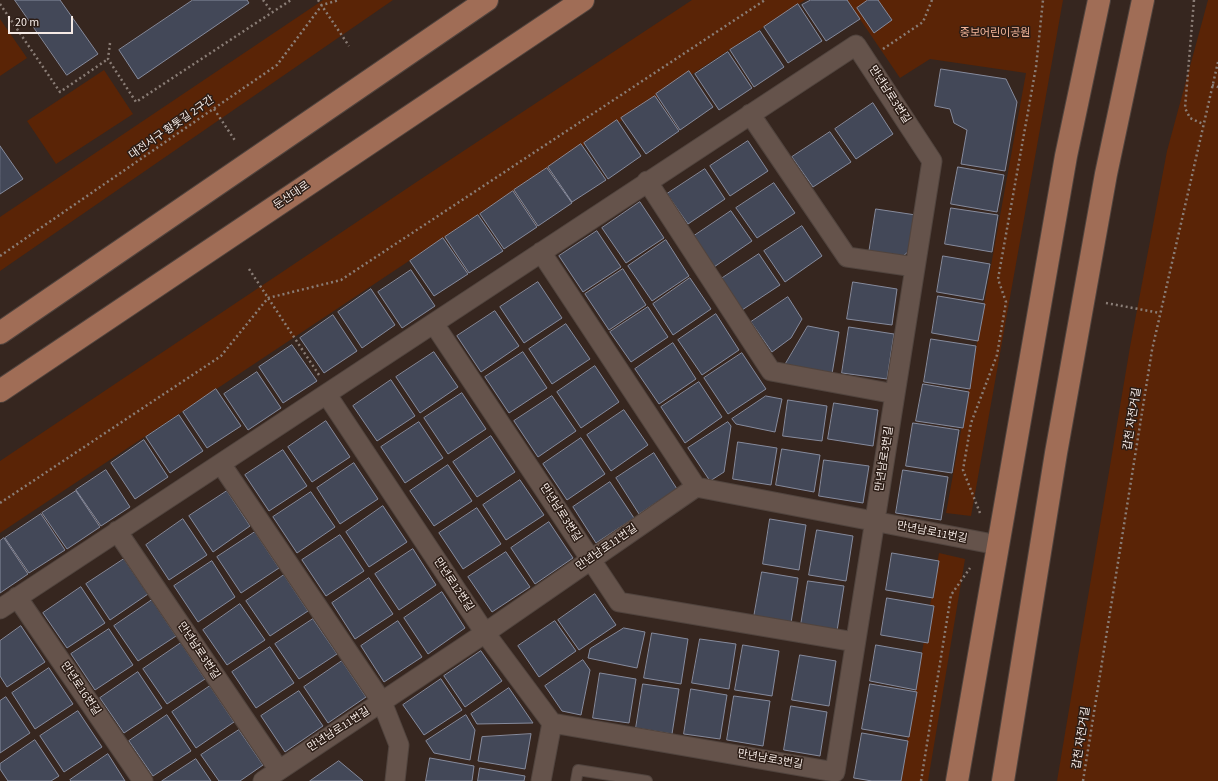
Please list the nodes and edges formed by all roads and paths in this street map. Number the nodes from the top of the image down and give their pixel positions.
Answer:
1 (263, 0) edge
2 (291, 0) edge
3 (318, 0) edge
4 (339, 0) edge
5 (487, 0) edge
6 (583, 0) edge
7 (765, 0) edge
8 (932, 0) edge
9 (1043, 0) edge
10 (1099, 0) edge
11 (1143, 0) edge
12 (1194, 0) edge
13 (0, 4) edge
14 (322, 5) junction
15 (272, 12) junction
16 (110, 43) dead end
17 (349, 46) dead end
18 (108, 59) junction
19 (866, 60) junction
20 (1218, 62) edge
21 (1212, 85) junction
22 (1218, 87) edge
23 (214, 109) junction
24 (750, 114) junction
25 (1203, 124) junction
26 (236, 142) dead end
27 (647, 181) junction
28 (541, 252) junction
29 (0, 256) edge
30 (915, 267) junction
31 (249, 269) dead end
32 (268, 298) junction
33 (1104, 302) dead end
34 (1160, 313) junction
35 (434, 324) junction
36 (0, 333) edge
37 (0, 391) edge
38 (329, 393) junction
39 (895, 394) junction
40 (221, 464) junction
41 (696, 487) junction
42 (0, 504) edge
43 (980, 513) dead end
44 (874, 522) junction
45 (117, 531) junction
46 (998, 545) junction
47 (590, 560) junction
48 (970, 568) dead end
49 (17, 597) junction
50 (0, 609) edge
51 (485, 633) junction
52 (856, 642) junction
53 (382, 702) junction
54 (552, 722) junction
55 (279, 770) junction
56 (143, 781) edge
57 (263, 781) edge
58 (395, 781) edge
59 (541, 781) edge
60 (576, 781) edge
61 (648, 781) edge
62 (921, 781) edge
63 (957, 781) edge
64 (1003, 781) edge
65 (1083, 781) edge

1 - 15 path
2 - 15 path
3 - 14 path
4 - 14 path
5 - 36 main road
6 - 37 main road, 둔산대로
7 - 32 path
8 - 19 path
9 - 43 path
10 - 46 main road
11 - 64 main road
12 - 25 path
13 - 18 path
14 - 17 path
14 - 23 path, 대전서구 황톳길 2구간
15 - 18 path
16 - 18 path
19 - 24 street, 만년남로3번길
19 - 30 street, 만년남로3번길
20 - 21 path, 갑천 자전거길
21 - 22 path
21 - 25 path, 갑천 자전거길
23 - 26 path
23 - 29 path, 대전서구 황톳길 2구간
24 - 27 street, 만년남로3번길
24 - 30 street
25 - 34 path, 갑천 자전거길
27 - 28 street, 만년남로3번길
27 - 39 street
28 - 35 street, 만년남로3번길
28 - 41 street
30 - 39 street, 만년남로3번길
31 - 32 path
32 - 38 path
32 - 42 path
33 - 34 path
34 - 65 path, 갑천 자전거길
35 - 38 street, 만년남로3번길
35 - 47 street, 만년남로3번길
38 - 40 street, 만년남로3번길
38 - 51 street, 만년로12번길
39 - 44 street, 만년남로3번길
40 - 45 street, 만년남로3번길
40 - 53 street
41 - 44 street, 만년남로11번길
41 - 47 street, 만년남로11번길
44 - 46 street, 만년남로11번길
44 - 52 street, 만년남로3번길
45 - 49 street, 만년남로3번길
45 - 55 street, 만년남로3번길
46 - 63 main road
47 - 51 street, 만년남로11번길
47 - 52 street, 만년남로3번길
48 - 62 path
49 - 50 street, 만년남로3번길
49 - 56 street, 만년로16번길
51 - 53 street, 만년남로11번길
51 - 54 street, 만년로12번길
52 - 54 street, 만년남로3번길
53 - 55 street, 만년남로11번길
53 - 58 street
54 - 59 street
55 - 57 street, 만년남로11번길
60 - 61 lane

